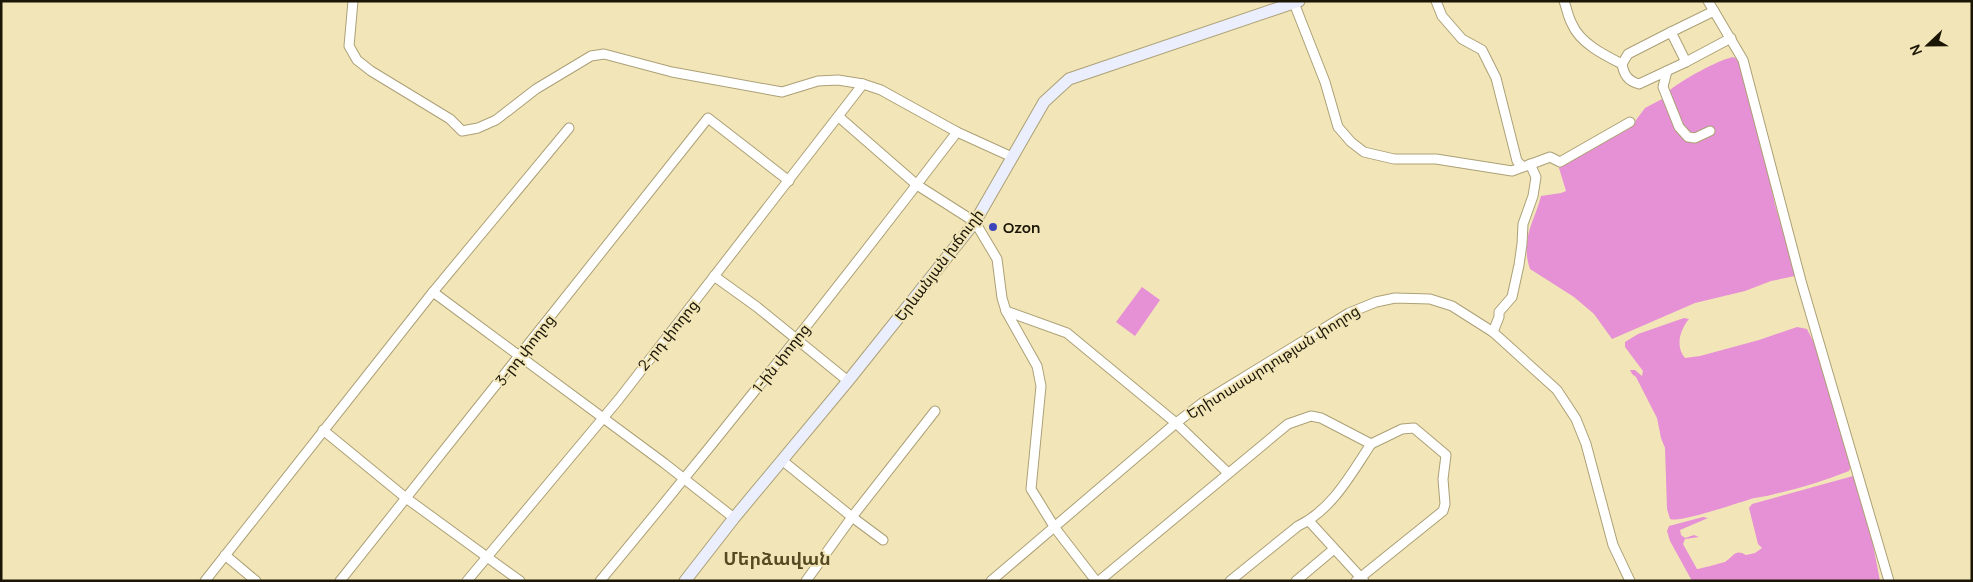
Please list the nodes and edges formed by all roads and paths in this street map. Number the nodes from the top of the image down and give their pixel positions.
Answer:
1 (353, 1) edge
2 (1436, 1) edge
3 (1564, 1) edge
4 (1708, 1) edge
5 (1296, 2) edge
6 (1714, 11) junction
7 (1671, 32) junction
8 (1731, 38) junction
9 (1686, 62) junction
10 (1622, 64) junction
11 (1667, 71) junction
12 (863, 84) junction
13 (839, 117) junction
14 (1630, 122) dead end
15 (569, 128) dead end
16 (957, 132) junction
17 (1710, 132) dead end
18 (1012, 157) junction
19 (1527, 166) junction
20 (789, 181) junction
21 (917, 184) junction
22 (975, 222) junction
23 (714, 276) junction
24 (433, 292) junction
25 (1006, 311) junction
26 (1492, 332) junction
27 (796, 339) junction
28 (520, 356) junction
29 (848, 381) junction
30 (935, 411) dead end
31 (603, 418) junction
32 (1176, 423) junction
33 (324, 430) junction
34 (1371, 444) junction
35 (782, 461) junction
36 (1228, 473) junction
37 (685, 479) junction
38 (406, 498) junction
39 (852, 517) junction
40 (734, 518) junction
41 (1309, 521) junction
42 (1055, 528) junction
43 (883, 540) dead end
44 (1334, 549) junction
45 (225, 555) junction
46 (486, 555) junction
47 (1360, 580) edge
48 (205, 581) edge
49 (256, 581) edge
50 (340, 581) edge
51 (467, 581) edge
52 (520, 581) edge
53 (600, 581) edge
54 (685, 581) edge
55 (806, 581) edge
56 (991, 581) edge
57 (1097, 581) edge
58 (1230, 581) edge
59 (1296, 581) edge
60 (1630, 581) edge
61 (1889, 581) edge

1 - 12 street
2 - 19 street
3 - 10 street
4 - 6 street
5 - 18 main road, Երևանյան խճուղի
5 - 19 street
6 - 7 street
6 - 8 street
7 - 9 street
7 - 10 street
8 - 9 street
8 - 61 street
9 - 11 street
10 - 11 street
11 - 17 street
12 - 13 street, 2-րդ փողոց
12 - 16 street
13 - 20 street, 2-րդ փողոց
13 - 21 street
14 - 19 street
15 - 24 street
16 - 18 street
16 - 21 street, 1-ին փողոց
18 - 22 main road, Երևանյան խճուղի
19 - 26 street
20 - 23 street, 2-րդ փողոց
20 - 28 street, 3-րդ փողոց
21 - 22 street
21 - 27 street, 1-ին փողոց
22 - 25 street
22 - 29 main road, Երևանյան խճուղի
23 - 27 street
23 - 31 street, 2-րդ փողոց
24 - 28 street
24 - 33 street
25 - 32 street
25 - 42 street
26 - 32 street, Երիտասարդության փողոց
26 - 60 street, Երիտասարդության փողոց
27 - 29 street
27 - 37 street, 1-ին փողոց
28 - 31 street
28 - 38 street, 3-րդ փողոց
29 - 35 main road, Երևանյան խճուղի
30 - 39 street
31 - 37 street
31 - 46 street, 2-րդ փողոց
32 - 36 street
32 - 42 street, Երիտասարդության փողոց
33 - 38 street
33 - 45 street
34 - 36 street
34 - 41 street
34 - 47 street
35 - 39 street
35 - 40 main road, Երևանյան խճուղի
36 - 57 street
37 - 40 street
37 - 53 street, 1-ին փողոց
38 - 46 street
38 - 50 street, 3-րդ փողոց
39 - 43 street
39 - 55 street
40 - 54 main road, Երևանյան խճուղի
41 - 44 street
41 - 58 street
42 - 56 street, Երիտասարդության փողոց
42 - 57 street
44 - 47 street
44 - 59 street
45 - 48 street
45 - 49 street
46 - 51 street, 2-րդ փողոց
46 - 52 street

